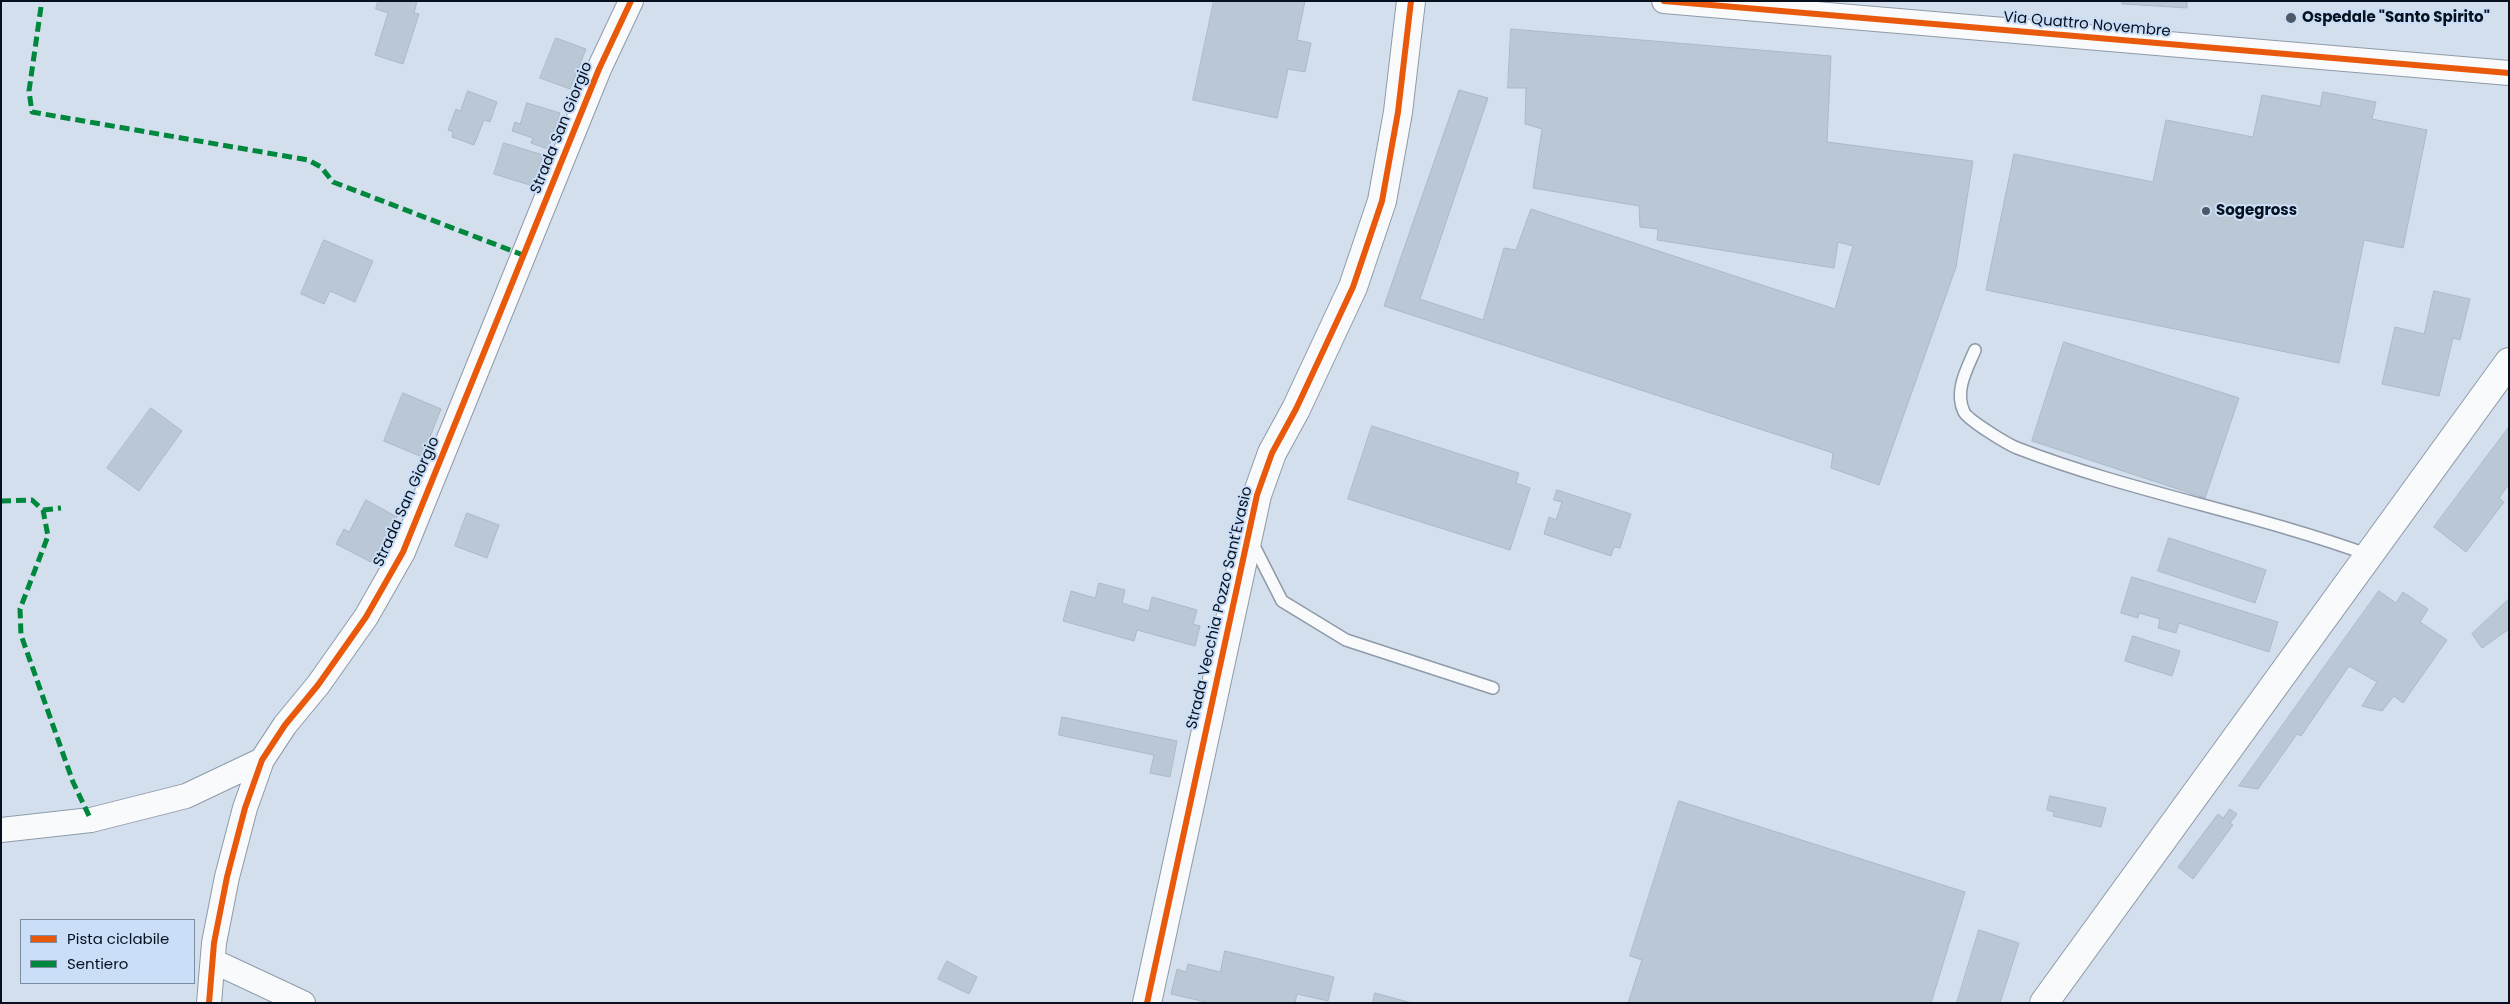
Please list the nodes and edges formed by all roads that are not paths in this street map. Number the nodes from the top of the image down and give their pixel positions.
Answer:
1 (630, 1) edge
2 (1411, 1) edge
3 (1664, 1) edge
4 (2509, 73) edge
5 (1975, 350) dead end
6 (2509, 362) edge
7 (1247, 534) junction
8 (2370, 556) junction
9 (1493, 688) dead end
10 (262, 760) junction
11 (1, 830) edge
12 (214, 952) junction
13 (2048, 997) edge
14 (208, 1003) edge
15 (303, 1003) edge
16 (1147, 1003) edge

1 - 10 street, Strada San Giorgio
2 - 7 street, Strada Vecchia Pozzo Sant'Evasio
3 - 4 street, Via Quattro Novembre
5 - 8 lane
6 - 8 street
7 - 9 lane
7 - 16 street, Strada Vecchia Pozzo Sant'Evasio
8 - 13 street
10 - 11 street
10 - 12 street, Strada San Giorgio
12 - 14 street, Strada San Giorgio
12 - 15 street

